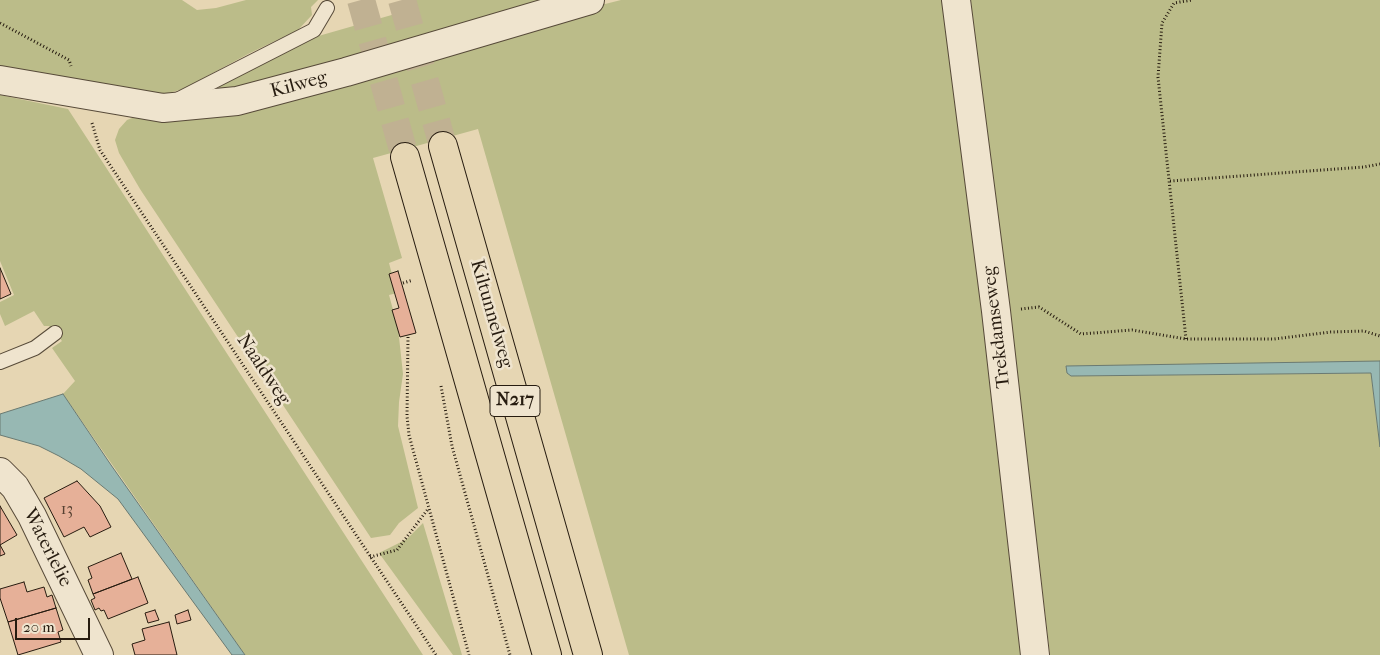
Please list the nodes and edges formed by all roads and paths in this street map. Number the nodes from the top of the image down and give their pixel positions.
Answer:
1 (590, 0) edge
2 (956, 0) edge
3 (1192, 0) edge
4 (327, 8) dead end
5 (0, 24) edge
6 (0, 80) edge
7 (84, 93) junction
8 (163, 108) junction
9 (443, 146) tunnel mouth
10 (405, 157) tunnel mouth
11 (1380, 164) edge
12 (1170, 182) junction
13 (418, 278) dead end
14 (403, 283) dead end
15 (1039, 308) dead end
16 (55, 333) dead end
17 (1380, 336) edge
18 (408, 337) dead end
19 (1186, 339) junction
20 (0, 362) edge
21 (439, 378) dead end
22 (0, 472) edge
23 (428, 509) junction
24 (370, 557) junction
25 (100, 655) edge
26 (436, 655) edge
27 (469, 655) edge
28 (510, 655) edge
29 (547, 655) edge
30 (588, 655) edge
31 (1035, 655) edge

1 - 8 street, Kilweg
2 - 31 street, Trekdamseweg
3 - 12 path
4 - 8 lane
5 - 7 path, Naaldweg
6 - 7 street, Kilweg
7 - 8 street, Kilweg
7 - 24 path, Naaldweg
9 - 30 main road, Kiltunnelweg / N217
10 - 29 main road, Kiltunnelweg / N217
11 - 12 path
12 - 19 path
13 - 14 path
15 - 19 path
16 - 20 lane
17 - 19 path
18 - 23 path
21 - 28 path
22 - 25 street, Waterlelie
23 - 24 path
23 - 27 path
24 - 26 path, Naaldweg

